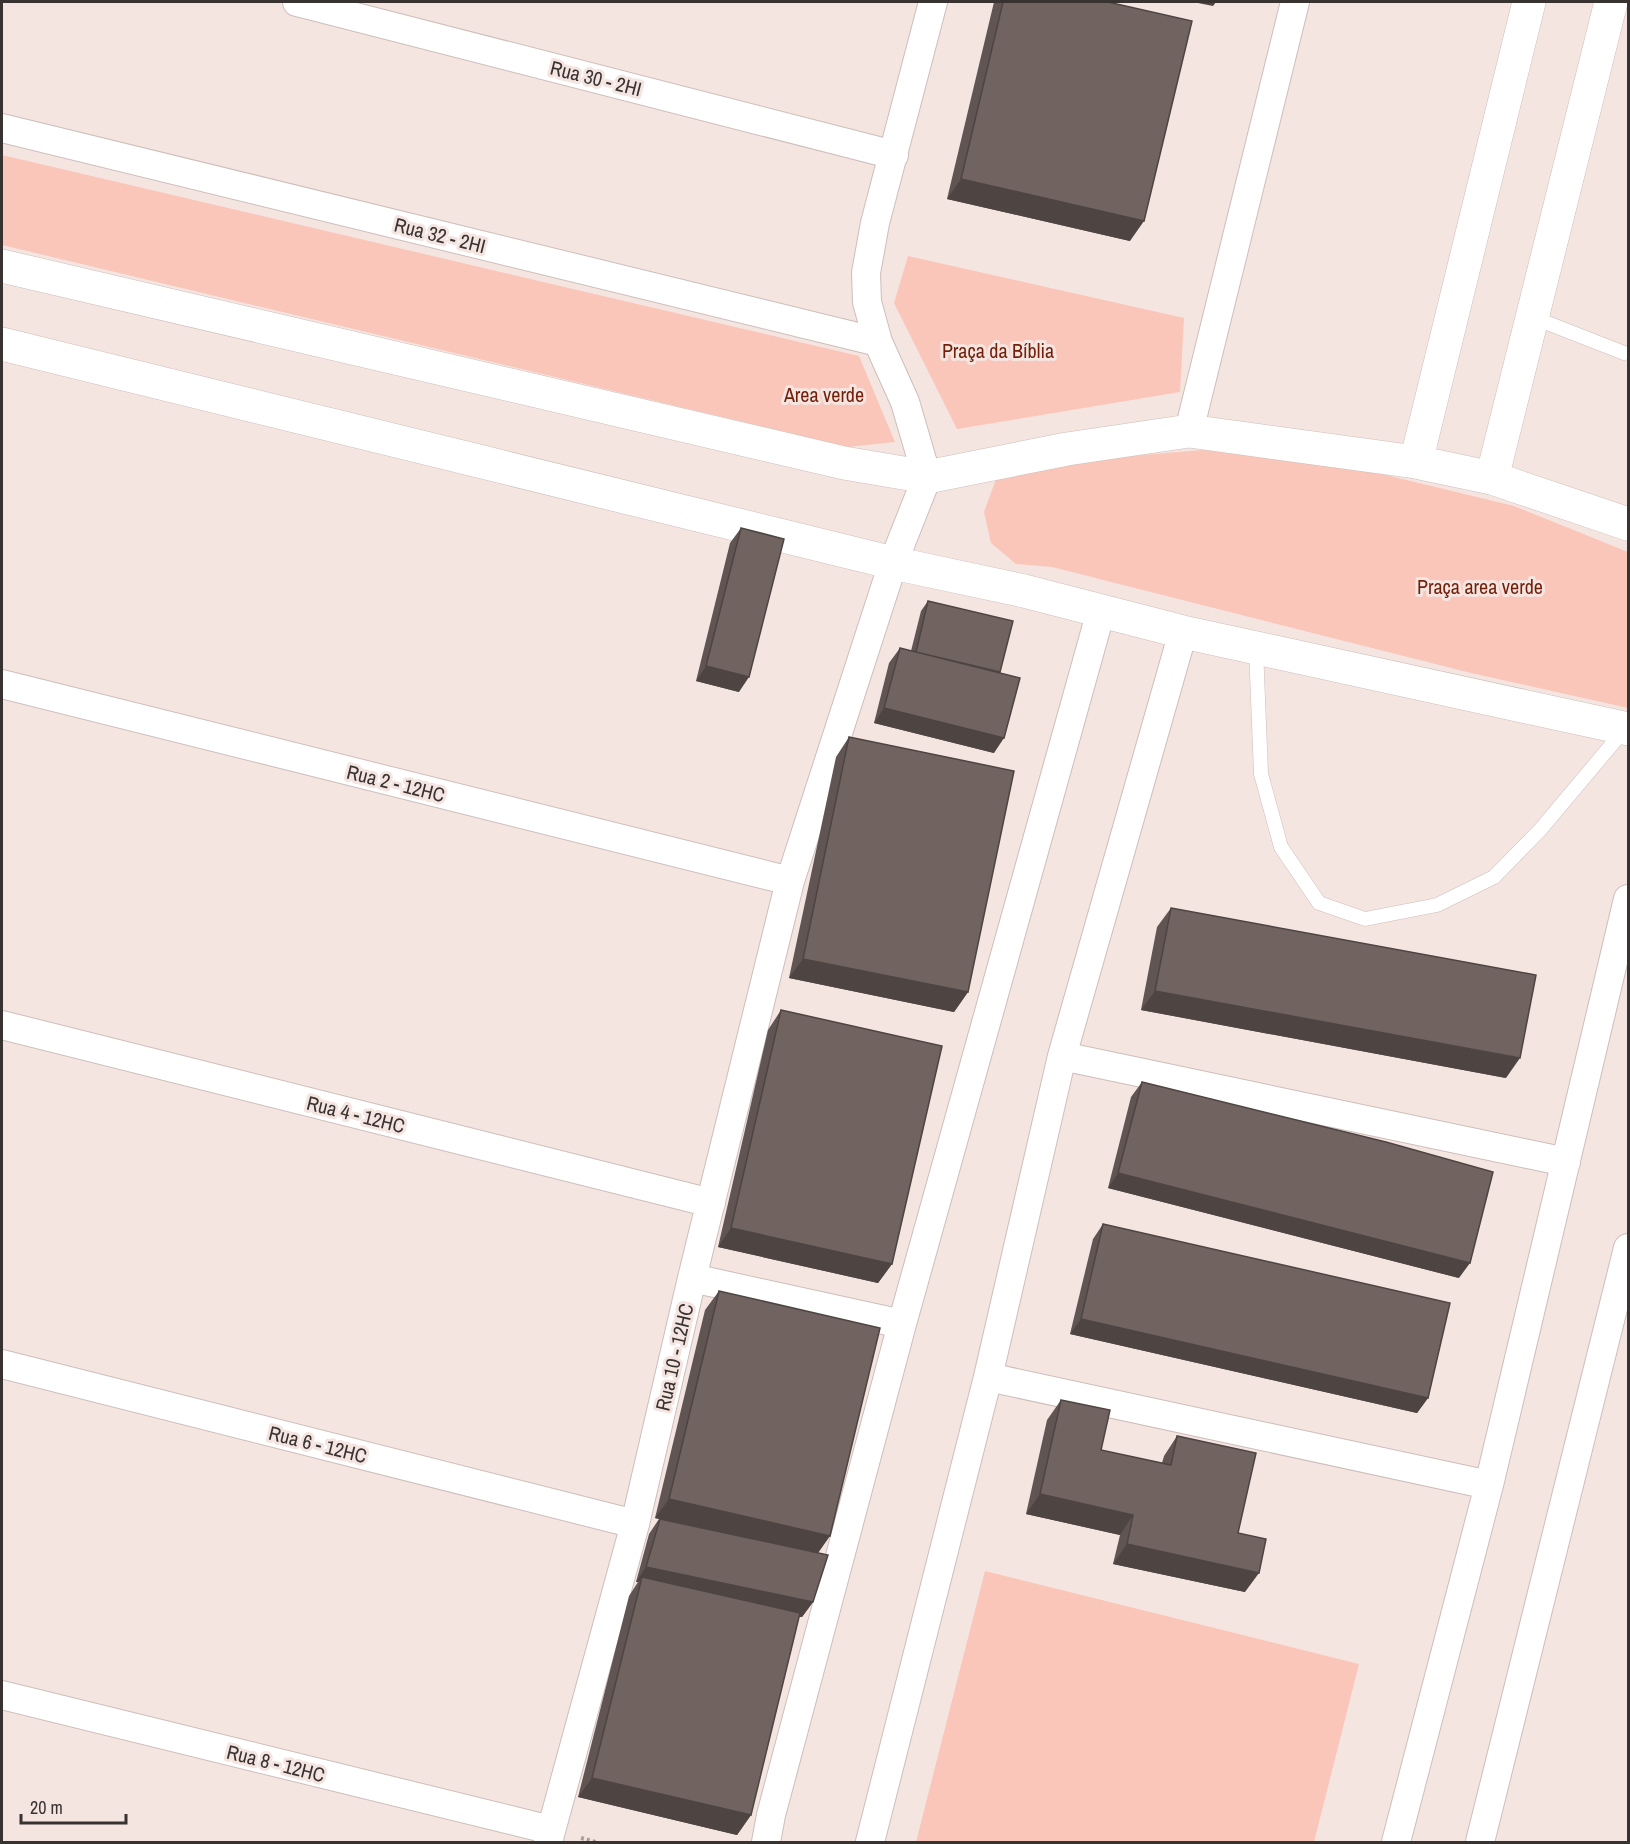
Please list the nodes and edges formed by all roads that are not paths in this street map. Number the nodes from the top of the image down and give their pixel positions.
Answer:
1 (297, 2) edge
2 (933, 2) edge
3 (1295, 2) edge
4 (1529, 2) edge
5 (1611, 2) edge
6 (2, 128) edge
7 (894, 155) junction
8 (2, 266) edge
9 (1533, 317) junction
10 (878, 342) junction
11 (2, 344) edge
12 (1624, 352) dead end
13 (1189, 431) junction
14 (1416, 462) junction
15 (927, 477) junction
16 (1491, 478) junction
17 (1629, 524) edge
18 (893, 563) junction
19 (1101, 611) junction
20 (1183, 632) junction
21 (1256, 648) junction
22 (2, 684) edge
23 (1627, 729) edge
24 (790, 881) junction
25 (1629, 899) edge
26 (2, 1025) edge
27 (1062, 1056) junction
28 (1566, 1162) junction
29 (711, 1203) junction
30 (1629, 1248) edge
31 (692, 1278) junction
32 (902, 1324) junction
33 (2, 1364) edge
34 (988, 1377) junction
35 (1489, 1485) junction
36 (635, 1524) junction
37 (2, 1695) edge
38 (769, 1829) edge
39 (549, 1836) edge
40 (869, 1838) edge
41 (781, 1842) edge
42 (1396, 1842) edge
43 (1480, 1842) edge

1 - 7 street, Rua 30 - 2HI
2 - 7 street
3 - 13 street
4 - 14 street
5 - 9 street
6 - 10 street, Rua 32 - 2HI
7 - 10 street
8 - 15 street
9 - 12 lane
9 - 16 street
10 - 15 street
11 - 18 street
13 - 14 street
13 - 15 street
14 - 16 street
15 - 18 street, Rua 10 - 12HC
16 - 17 street
18 - 19 street
18 - 24 street, Rua 10 - 12HC
19 - 20 street
19 - 32 street
20 - 21 street
20 - 27 street
21 - 23 street
21 - 23 lane
22 - 24 street, Rua 2 - 12HC
24 - 29 street, Rua 10 - 12HC
25 - 28 street
26 - 29 street, Rua 4 - 12HC
27 - 28 street
27 - 34 street
28 - 35 street
29 - 31 street, Rua 10 - 12HC
30 - 43 street
31 - 32 street
31 - 36 street, Rua 10 - 12HC
32 - 38 street
33 - 36 street, Rua 6 - 12HC
34 - 35 street
34 - 40 street
35 - 42 street
36 - 39 street, Rua 10 - 12HC
37 - 39 street, Rua 8 - 12HC
38 - 41 street

